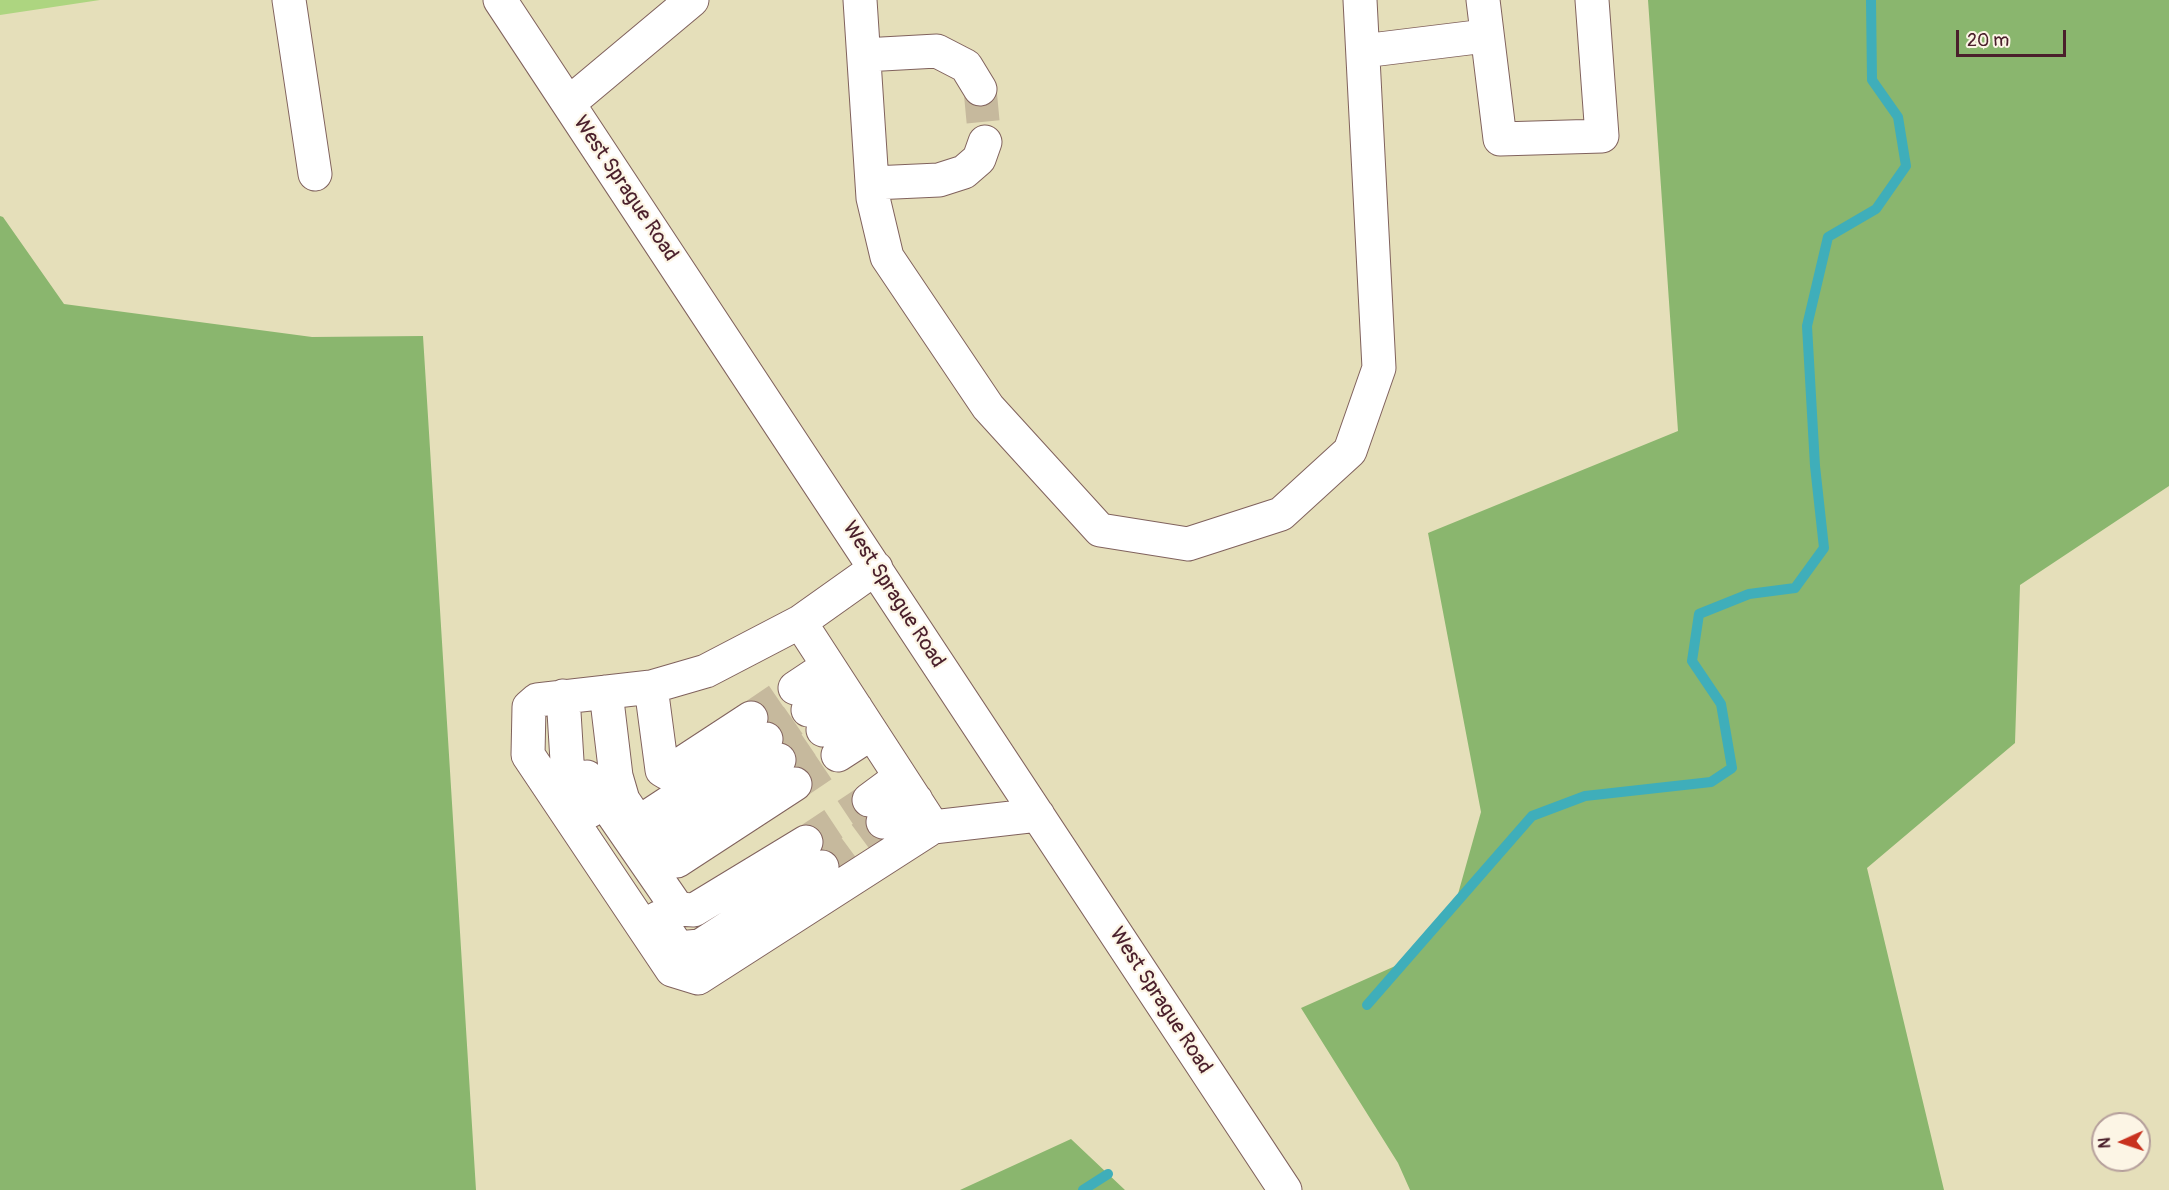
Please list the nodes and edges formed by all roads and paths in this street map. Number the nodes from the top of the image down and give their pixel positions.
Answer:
1 (289, 0) edge
2 (501, 0) edge
3 (692, 0) edge
4 (860, 0) edge
5 (1360, 0) edge
6 (1483, 0) edge
7 (1592, 0) edge
8 (1485, 36) junction
9 (1363, 51) junction
10 (864, 55) junction
11 (980, 89) tunnel mouth
12 (569, 103) junction
13 (985, 142) tunnel mouth
14 (315, 174) dead end
15 (873, 183) junction
16 (876, 568) junction
17 (800, 622) junction
18 (651, 687) junction
19 (583, 694) junction
20 (849, 699) junction
21 (773, 750) junction
22 (908, 788) junction
23 (876, 811) tunnel mouth
24 (1038, 815) junction
25 (933, 827) junction
26 (645, 834) junction
27 (814, 854) tunnel mouth
28 (1285, 1190) edge

1 - 14 street
2 - 12 street, West Sprague Road
3 - 12 street
4 - 10 street
5 - 9 street
6 - 8 street
7 - 8 street
8 - 9 street
9 - 15 street
10 - 11 street
10 - 15 street
12 - 16 street, West Sprague Road
13 - 15 street
16 - 17 street
16 - 24 street, West Sprague Road
17 - 18 street
17 - 20 street
18 - 19 street
18 - 21 street
19 - 25 street
19 - 26 street
19 - 27 street
20 - 20 street
20 - 22 street
21 - 26 street
21 - 26 street
22 - 23 street
22 - 25 street
24 - 25 street
24 - 28 street, West Sprague Road

